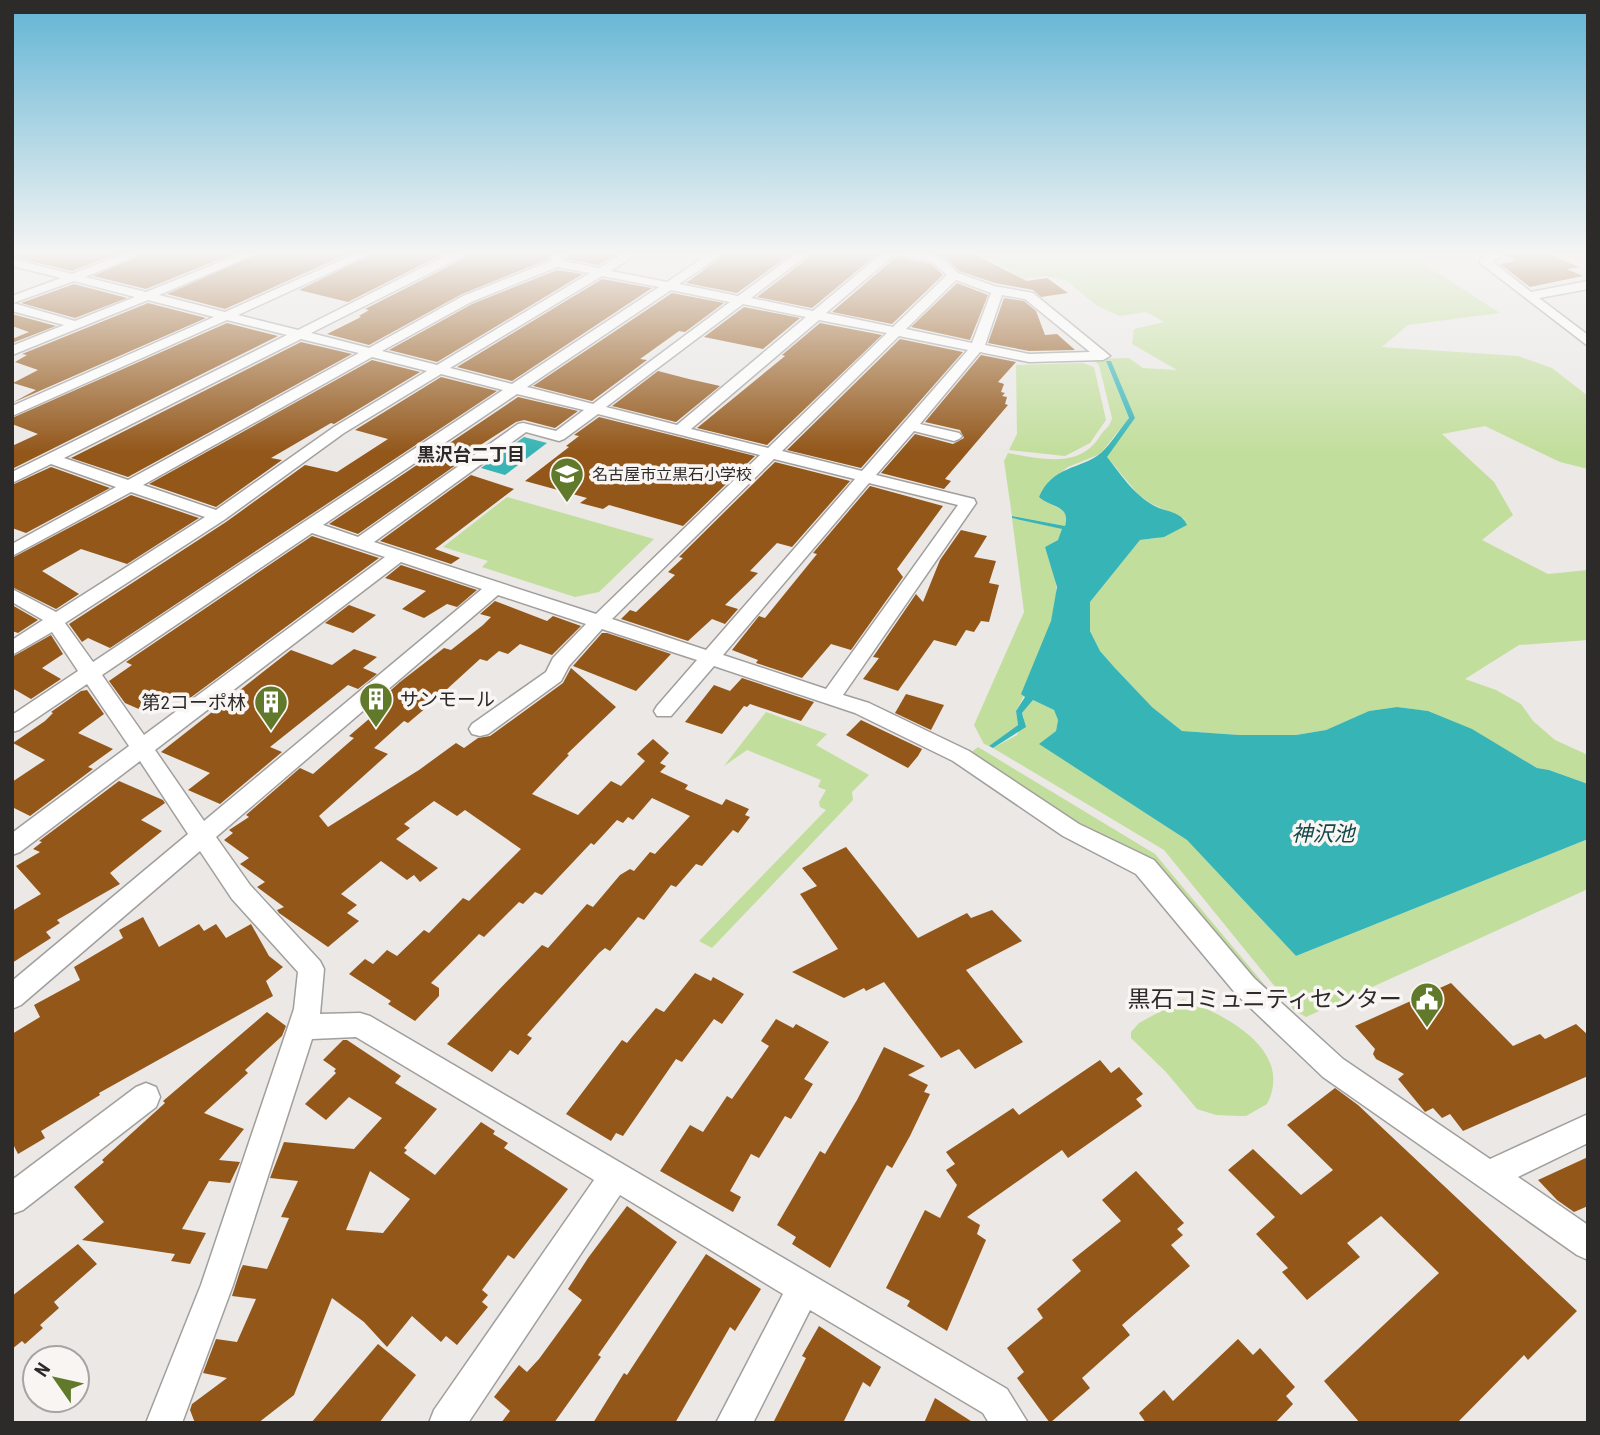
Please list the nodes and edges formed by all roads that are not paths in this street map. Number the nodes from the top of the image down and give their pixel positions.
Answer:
1 (52, 318) edge
2 (94, 318) edge
3 (223, 318) edge
4 (235, 318) edge
5 (332, 318) edge
6 (432, 318) edge
7 (525, 318) edge
8 (621, 318) edge
9 (716, 318) edge
10 (812, 318) edge
11 (829, 318) edge
12 (909, 318) edge
13 (988, 318) edge
14 (1056, 318) edge
15 (1558, 318) edge
16 (77, 325) junction
17 (894, 332) junction
18 (300, 334) junction
19 (1586, 339) edge
20 (977, 348) junction
21 (12, 351) edge
22 (370, 352) junction
23 (440, 370) junction
24 (515, 389) junction
25 (595, 409) junction
26 (12, 412) edge
27 (911, 426) junction
28 (680, 430) junction
29 (954, 436) dead end
30 (770, 453) junction
31 (51, 459) junction
32 (12, 478) edge
33 (866, 478) junction
34 (130, 486) junction
35 (218, 516) junction
36 (309, 526) junction
37 (362, 542) junction
38 (12, 551) edge
39 (399, 555) junction
40 (496, 587) junction
41 (12, 594) edge
42 (600, 621) junction
43 (55, 622) junction
44 (12, 649) edge
45 (711, 658) junction
46 (90, 674) junction
47 (831, 697) junction
48 (664, 710) dead end
49 (12, 725) edge
50 (480, 729) dead end
51 (141, 749) junction
52 (203, 836) junction
53 (12, 846) edge
54 (12, 997) edge
55 (301, 1027) junction
56 (146, 1097) dead end
57 (1588, 1128) edge
58 (1487, 1176) junction
59 (614, 1177) junction
60 (12, 1199) edge
61 (1588, 1244) edge
62 (804, 1288) junction
63 (164, 1423) edge
64 (447, 1423) edge
65 (734, 1423) edge
66 (1010, 1423) edge

1 - 16 street
2 - 16 street
3 - 26 street
4 - 18 street
5 - 18 street
6 - 22 street
7 - 23 street
8 - 24 street
9 - 25 street
10 - 28 street
11 - 17 street
12 - 17 street
13 - 20 street
14 - 20 street
15 - 19 street
16 - 21 street
17 - 20 street
17 - 30 street
18 - 22 street
18 - 31 street
20 - 27 street
22 - 23 street
22 - 34 street
23 - 24 street
23 - 35 street
24 - 25 street
24 - 36 street
25 - 28 street
25 - 37 street
27 - 29 street
27 - 33 street
28 - 30 street
30 - 33 street
30 - 42 street
31 - 32 street
31 - 34 street
33 - 45 street
33 - 47 street
34 - 35 street
34 - 38 street
35 - 43 street
36 - 37 street
36 - 46 street
37 - 39 street
39 - 40 street
39 - 51 street
40 - 42 street
40 - 52 street
41 - 43 street
42 - 45 street
42 - 50 street
43 - 44 street
43 - 46 street
45 - 47 street
45 - 48 street
46 - 49 street
46 - 51 street
47 - 58 street
51 - 52 street
51 - 53 street
52 - 54 street
52 - 55 street
55 - 59 street
55 - 63 street
56 - 60 street
57 - 58 street
58 - 61 street
59 - 62 street
59 - 64 street
62 - 65 street
62 - 66 street

